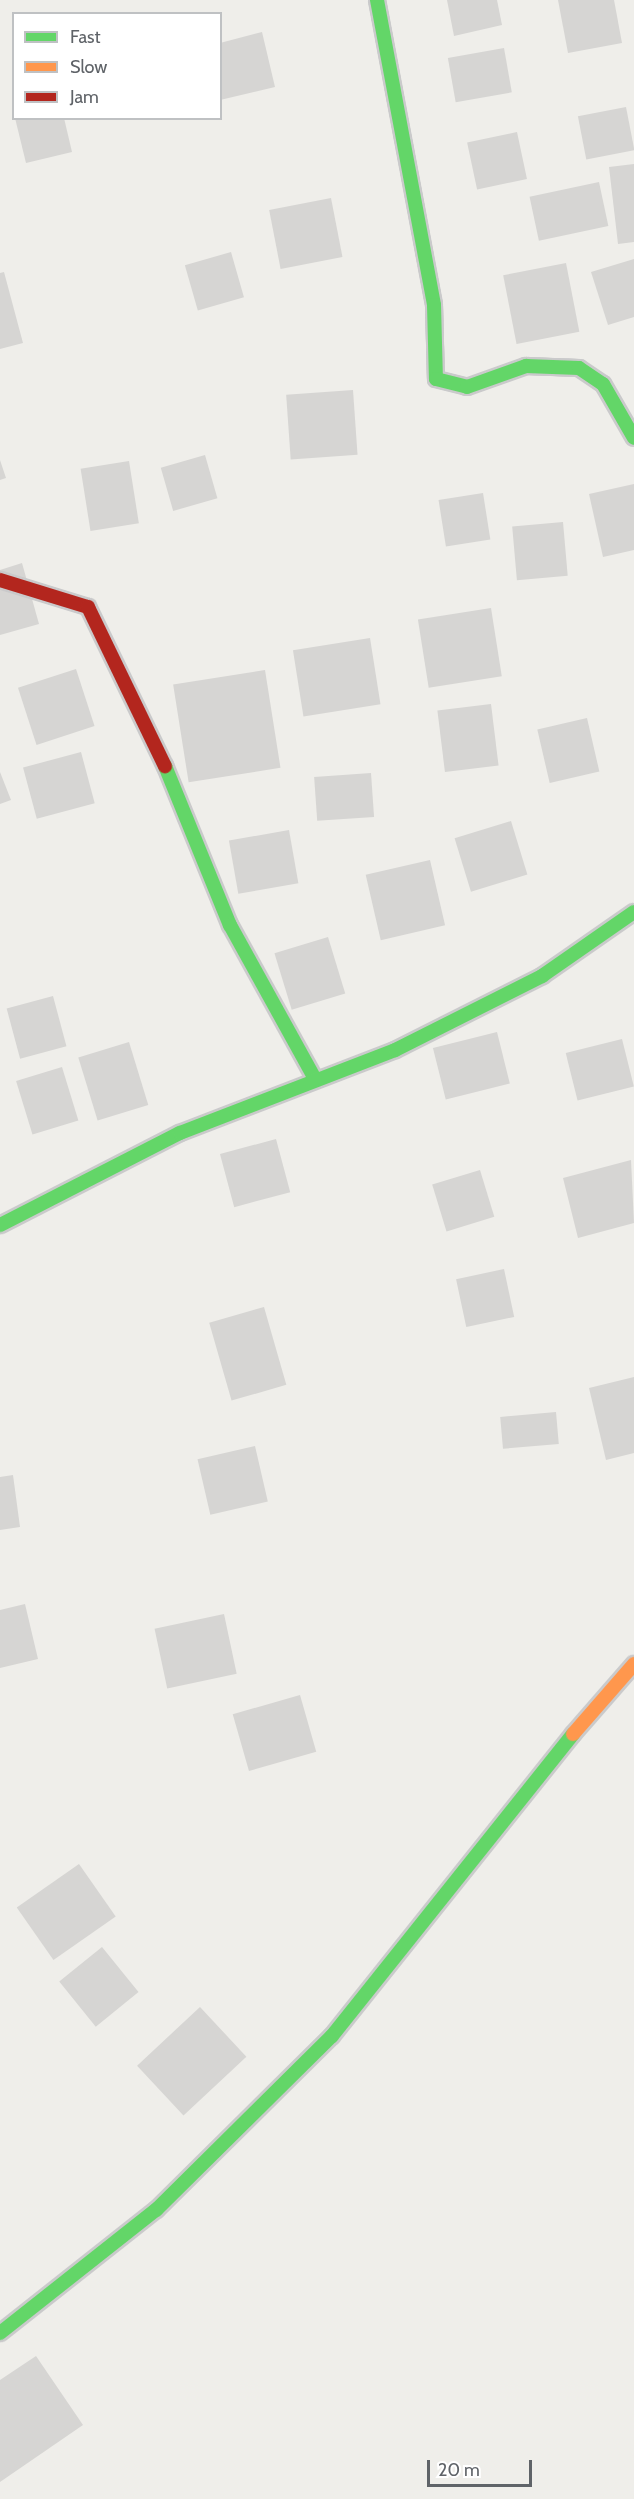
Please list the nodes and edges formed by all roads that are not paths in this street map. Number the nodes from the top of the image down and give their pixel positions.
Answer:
1 (377, 0) edge
2 (634, 438) edge
3 (0, 580) edge
4 (634, 912) edge
5 (314, 1077) junction
6 (0, 1226) edge
7 (634, 1664) edge
8 (0, 2333) edge

1 - 2 street
3 - 5 street
4 - 5 street
5 - 6 street
7 - 8 street

